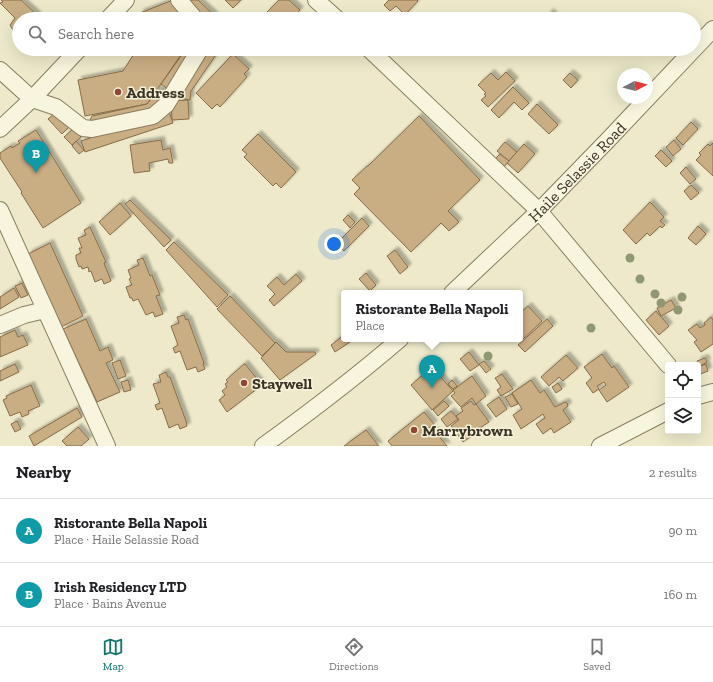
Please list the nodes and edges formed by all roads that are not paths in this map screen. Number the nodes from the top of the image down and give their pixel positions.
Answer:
1 (126, 0) edge
2 (179, 0) edge
3 (115, 12) edge
4 (189, 12) edge
5 (713, 29) edge
6 (701, 42) edge
7 (72, 56) edge
8 (196, 56) edge
9 (376, 56) edge
10 (688, 56) edge
11 (0, 70) edge
12 (32, 99) junction
13 (0, 129) edge
14 (0, 210) edge
15 (539, 211) junction
16 (455, 290) edge
17 (45, 310) junction
18 (0, 325) edge
19 (396, 342) edge
20 (665, 362) edge
21 (713, 392) edge
22 (701, 395) edge
23 (665, 413) edge
24 (107, 446) edge
25 (263, 446) edge
26 (600, 446) edge

1 - 3 street
2 - 4 street
5 - 6 street, Haile Selassie Road
7 - 12 street
8 - 12 street
9 - 15 street
10 - 15 street, Haile Selassie Road
11 - 12 street
12 - 13 street
14 - 17 street
15 - 16 street, Haile Selassie Road
15 - 20 street
17 - 18 street
17 - 24 street
19 - 25 street
21 - 22 street
23 - 26 street

